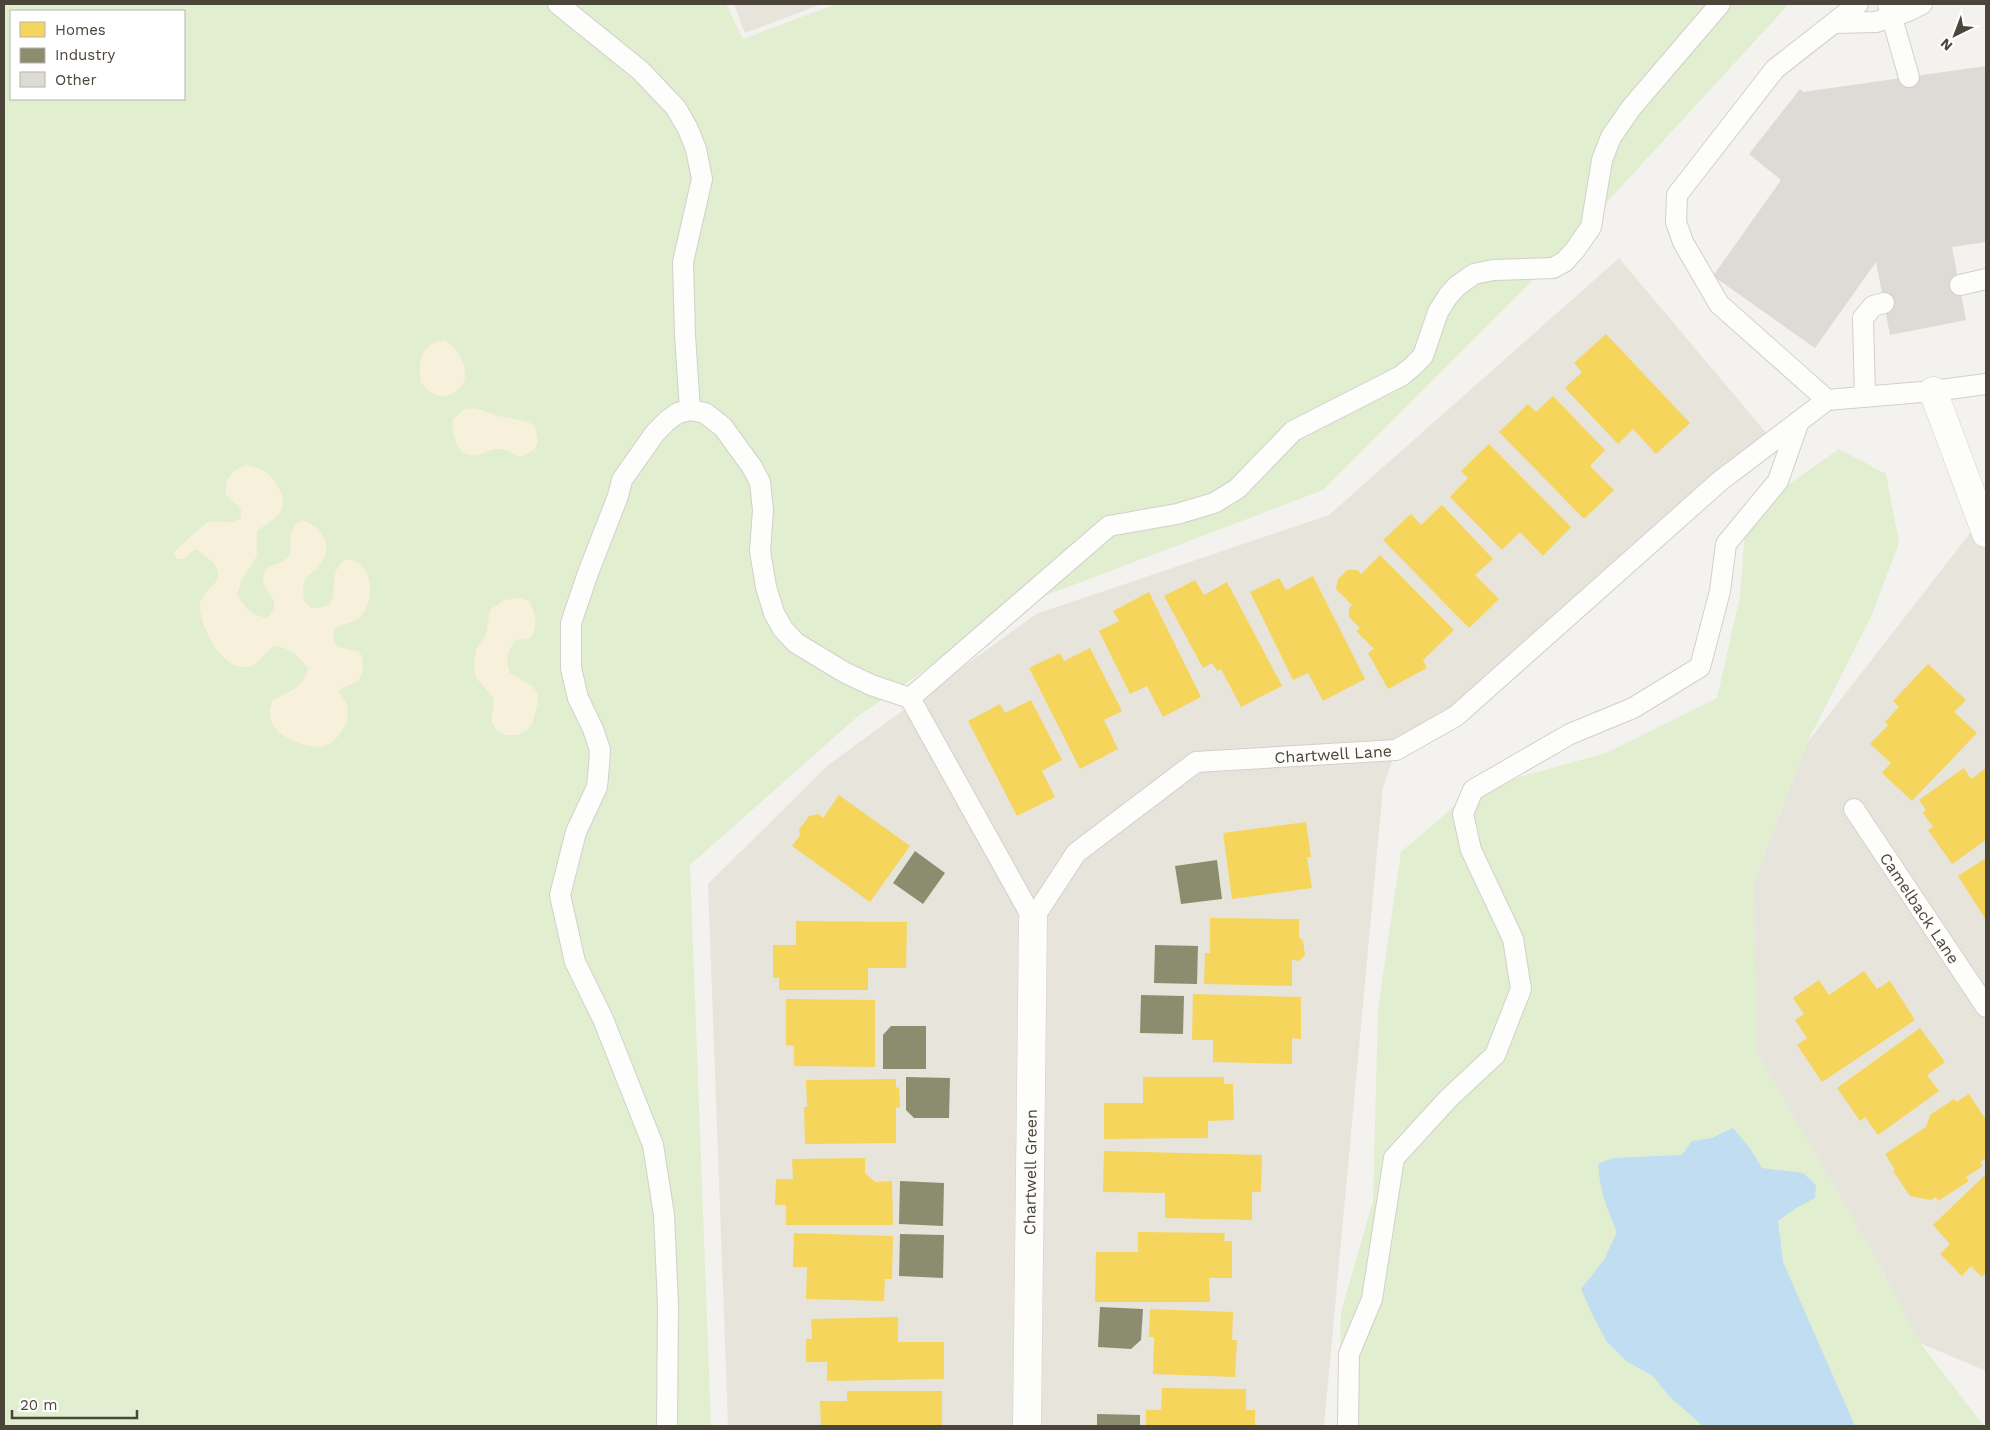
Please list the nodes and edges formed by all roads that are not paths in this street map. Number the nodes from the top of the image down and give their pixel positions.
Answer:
1 (558, 4) edge
2 (1720, 4) edge
3 (1858, 4) edge
4 (1922, 4) edge
5 (1889, 10) edge
6 (1834, 23) junction
7 (1909, 76) dead end
8 (1986, 279) edge
9 (1960, 285) dead end
10 (1884, 303) dead end
11 (1986, 384) edge
12 (1933, 391) junction
13 (1865, 397) junction
14 (1827, 400) junction
15 (690, 410) junction
16 (1799, 421) junction
17 (1986, 533) edge
18 (910, 698) junction
19 (1854, 809) dead end
20 (1033, 919) junction
21 (1986, 1007) edge
22 (667, 1426) edge
23 (1027, 1426) edge
24 (1348, 1426) edge

1 - 15 lane
2 - 18 lane
3 - 6 lane
4 - 5 lane
5 - 6 lane
5 - 7 lane
6 - 14 lane
8 - 9 lane
10 - 13 lane
11 - 12 lane
12 - 13 lane
12 - 17 street
13 - 14 lane
14 - 16 lane, Chartwell Lane
15 - 18 lane
15 - 22 lane
16 - 20 lane, Chartwell Lane
16 - 24 lane
18 - 20 lane
19 - 21 lane, Camelback Lane
20 - 23 street, Chartwell Green

